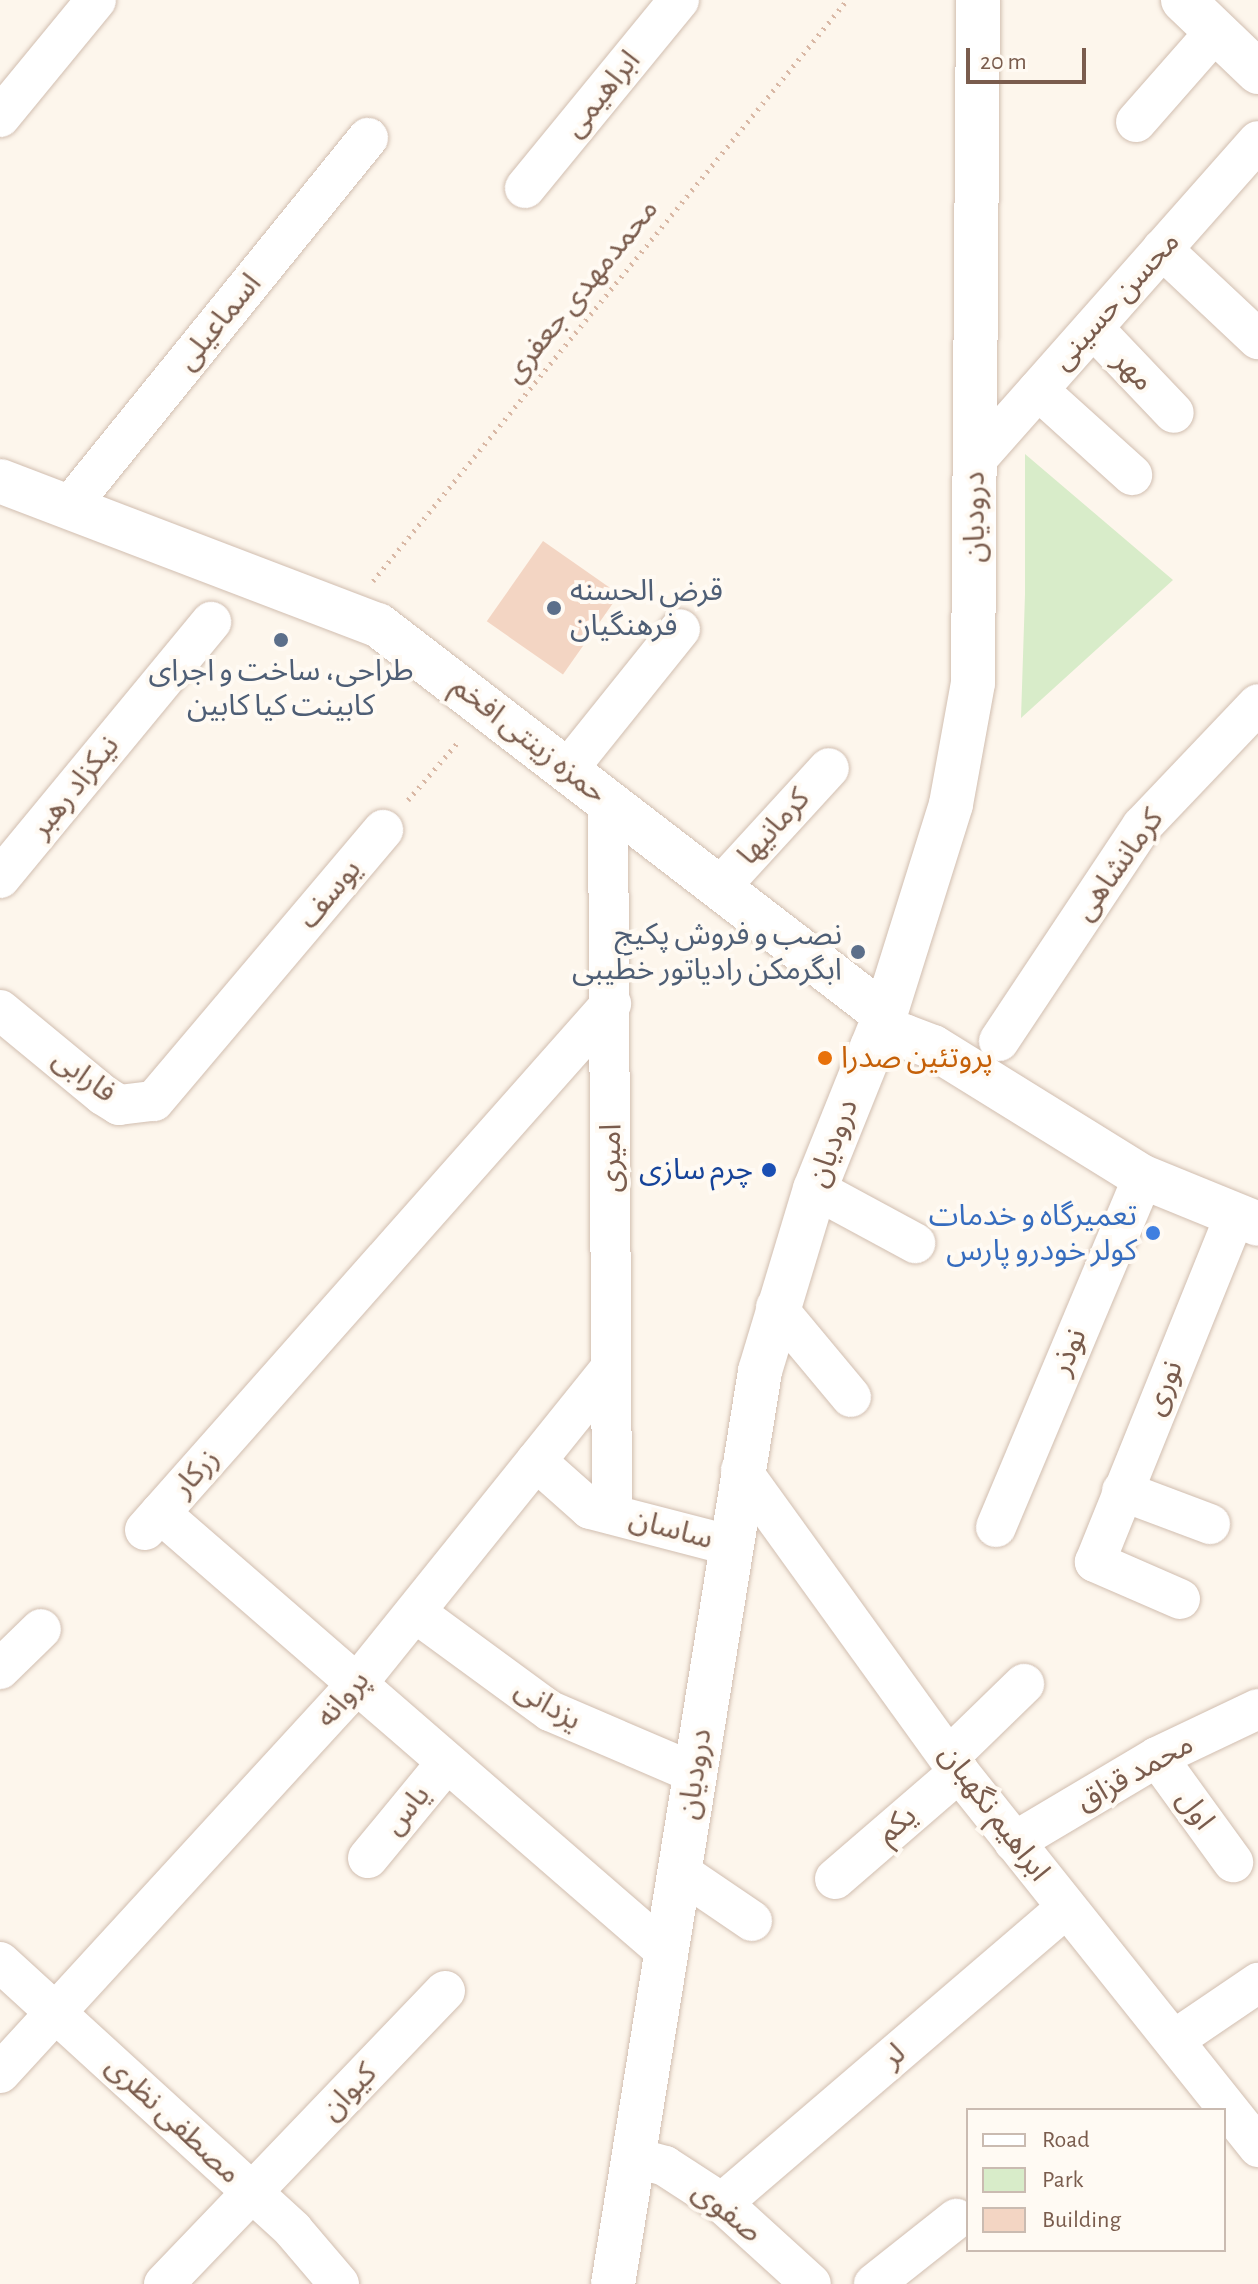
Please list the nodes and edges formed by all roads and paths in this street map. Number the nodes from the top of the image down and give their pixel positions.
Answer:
1 (96, 0) edge
2 (679, 0) edge
3 (847, 0) edge
4 (978, 0) edge
5 (1183, 0) edge
6 (1215, 32) junction
7 (1258, 72) edge
8 (0, 117) edge
9 (1136, 122) dead end
10 (368, 138) dead end
11 (1258, 141) edge
12 (525, 188) dead end
13 (1162, 249) junction
14 (1093, 328) junction
15 (1258, 339) edge
16 (1038, 390) junction
17 (1174, 413) dead end
18 (975, 461) junction
19 (1132, 475) dead end
20 (0, 481) edge
21 (69, 507) junction
22 (350, 610) junction
23 (211, 622) dead end
24 (680, 629) dead end
25 (1258, 704) edge
26 (489, 707) junction
27 (829, 768) dead end
28 (568, 769) junction
29 (608, 801) junction
30 (383, 830) joint
31 (0, 878) edge
32 (720, 887) junction
33 (611, 1004) junction
34 (0, 1010) edge
35 (878, 1031) junction
36 (999, 1041) dead end
37 (173, 1084) joint
38 (1143, 1177) junction
39 (815, 1189) junction
40 (1247, 1220) edge
41 (915, 1243) dead end
42 (776, 1307) junction
43 (610, 1369) junction
44 (851, 1397) dead end
45 (536, 1461) junction
46 (741, 1470) junction
47 (1122, 1491) junction
48 (612, 1514) junction
49 (1210, 1524) dead end
50 (996, 1527) dead end
51 (729, 1545) junction
52 (1180, 1599) dead end
53 (416, 1613) junction
54 (41, 1629) dead end
55 (0, 1669) edge
56 (1024, 1684) dead end
57 (356, 1685) junction
58 (1258, 1709) edge
59 (1157, 1757) junction
60 (447, 1762) junction
61 (955, 1763) junction
62 (695, 1773) junction
63 (1014, 1842) junction
64 (368, 1858) dead end
65 (1233, 1862) dead end
66 (680, 1872) junction
67 (835, 1879) dead end
68 (1066, 1908) junction
69 (752, 1921) dead end
70 (665, 1951) junction
71 (0, 1962) edge
72 (1258, 1983) edge
73 (445, 1991) dead end
74 (58, 2014) junction
75 (1174, 2040) junction
76 (0, 2073) edge
77 (1258, 2147) edge
78 (632, 2157) junction
79 (253, 2193) junction
80 (722, 2203) junction
81 (956, 2219) dead end
82 (886, 2280) edge
83 (164, 2284) edge
84 (339, 2284) edge
85 (613, 2284) edge
86 (811, 2284) edge

1 - 8 street
2 - 12 street, ابراهیمی
3 - 22 path, محمدمهدی جعفری
4 - 18 street, درودیان
5 - 6 street
6 - 7 street
6 - 9 street
10 - 21 street, اسماعیلی
11 - 13 street, محسن حسینی
13 - 14 street, محسن حسینی
13 - 15 street
14 - 16 street, محسن حسینی
14 - 17 street, مهر
16 - 18 street, محسن حسینی
16 - 19 street
18 - 35 street, درودیان
20 - 21 street, حمزه زینتی افخم
21 - 22 street, حمزه زینتی افخم
22 - 26 street, حمزه زینتی افخم
23 - 31 street, نیکزاد رهبر
24 - 28 street
25 - 36 street, کرمانشاهی
26 - 28 street, حمزه زینتی افخم
26 - 30 path, یوسف
27 - 32 street, کرمانیها
28 - 29 street, حمزه زینتی افخم
29 - 32 street, حمزه زینتی افخم
29 - 33 street, امیری
30 - 37 street, یوسف
32 - 35 street, حمزه زینتی افخم
33 - 43 street, امیری
33 - 57 street, زرکار
34 - 37 street, فارابی
35 - 38 street
35 - 39 street, درودیان
38 - 40 street
38 - 50 street, نوذر
39 - 41 street
39 - 42 street, درودیان
40 - 47 street, نوری
42 - 44 street
42 - 46 street, درودیان
43 - 45 street, پروانه
43 - 48 street, امیری
45 - 48 street, ساسان
45 - 53 street, پروانه
46 - 51 street, درودیان
46 - 61 street, ابراهیم نگهبان
47 - 49 street
47 - 52 street, نوری
48 - 51 street, ساسان
51 - 62 street, درودیان
53 - 57 street, پروانه
53 - 62 street, یزدانی
54 - 55 street
56 - 61 street, یکم
57 - 60 street, زرکار
57 - 74 street, پروانه
58 - 59 street, محمد قزاق
59 - 63 street, محمد قزاق
59 - 65 street, اول
60 - 64 street, یاس
60 - 70 street, زرکار
61 - 63 street, ابراهیم نگهبان
61 - 67 street, یکم
62 - 66 street, درودیان
63 - 68 street, ابراهیم نگهبان
66 - 69 street
66 - 70 street, درودیان
68 - 75 street, ابراهیم نگهبان
68 - 80 street, لر
70 - 78 street, درودیان
71 - 74 street, مصطفی نظری
72 - 75 street
73 - 79 street, کیوان
74 - 76 street, پروانه
74 - 79 street, مصطفی نظری
75 - 77 street, ابراهیم نگهبان
78 - 80 street, صفوی
78 - 85 street, درودیان
79 - 83 street, کیوان
79 - 84 street, مصطفی نظری
80 - 86 street, صفوی
81 - 82 street

